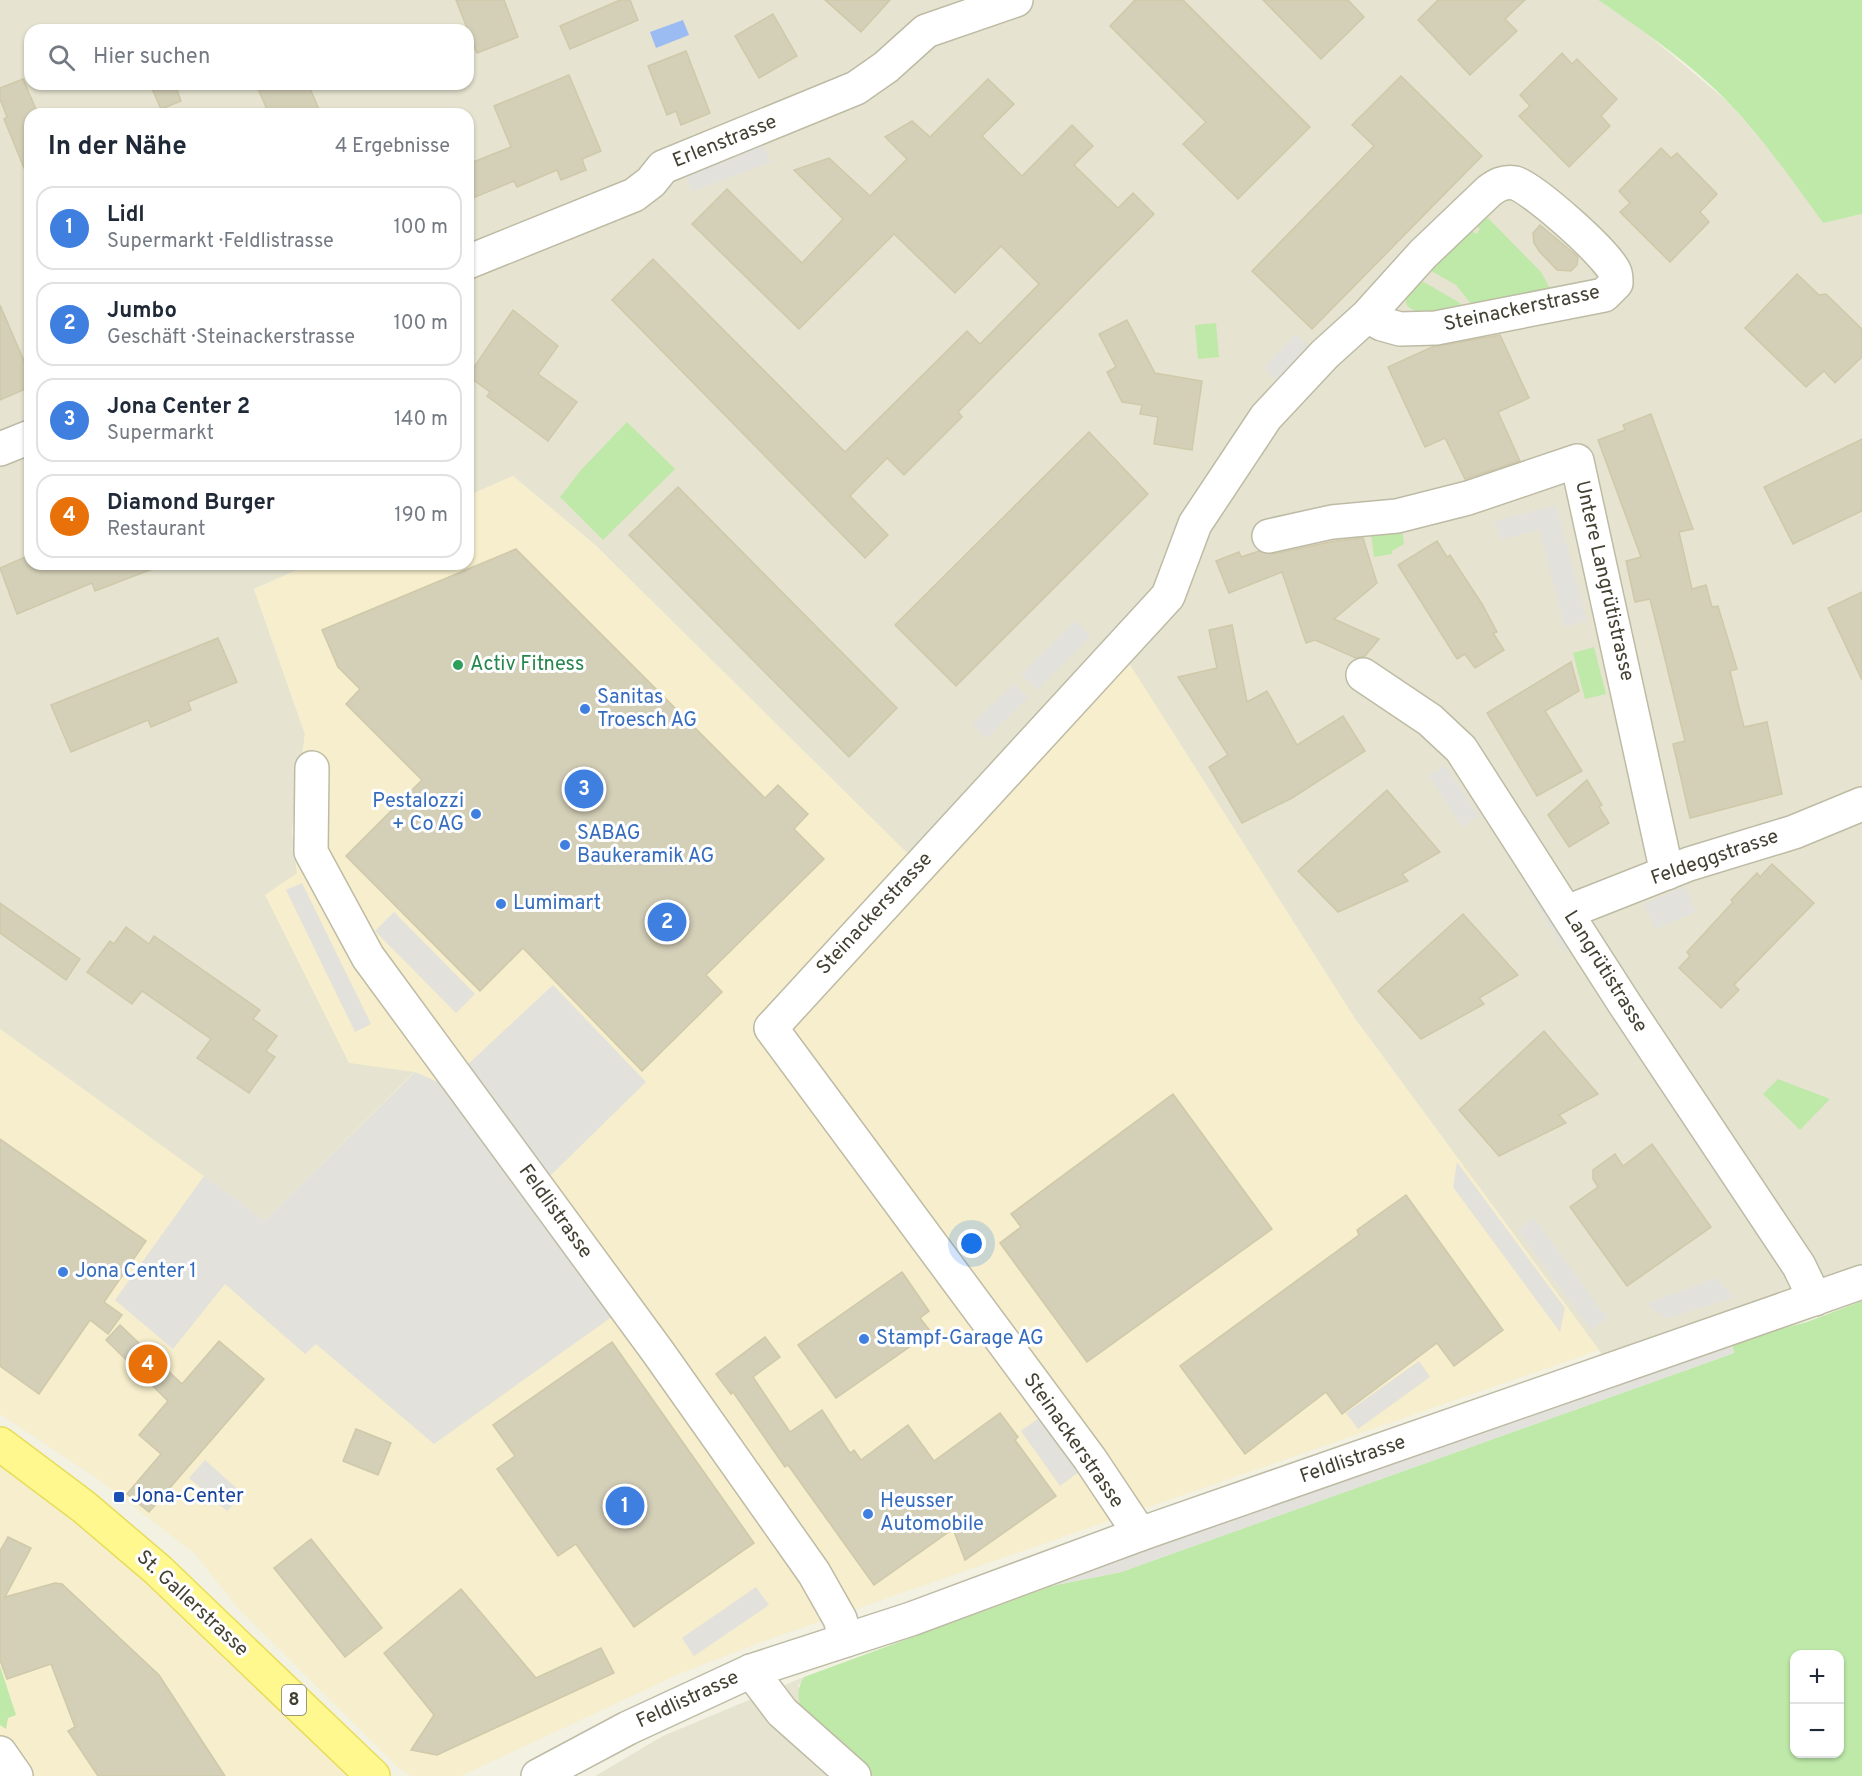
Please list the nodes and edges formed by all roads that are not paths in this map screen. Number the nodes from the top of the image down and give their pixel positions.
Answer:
1 (1009, 2) edge
2 (474, 260) edge
3 (1367, 316) junction
4 (24, 439) edge
5 (0, 449) edge
6 (1269, 536) dead end
7 (1363, 675) dead end
8 (312, 768) dead end
9 (1862, 804) edge
10 (1667, 873) junction
11 (1567, 912) junction
12 (1862, 1282) edge
13 (1815, 1299) junction
14 (0, 1444) edge
15 (1140, 1534) junction
16 (846, 1640) junction
17 (751, 1671) junction
18 (0, 1753) edge
19 (16, 1776) edge
20 (373, 1776) edge
21 (538, 1776) edge
22 (854, 1776) edge

1 - 2 street, Erlenstrasse
3 - 3 street, Steinackerstrasse
3 - 15 street, Steinackerstrasse
4 - 5 street
6 - 10 street, Untere Langrütistrasse
7 - 11 street, Langrütistrasse
8 - 16 street, Feldlistrasse
9 - 10 street, Feldeggstrasse
10 - 11 street, Feldeggstrasse
11 - 13 street, Langrütistrasse
12 - 13 street, Feldlistrasse
13 - 15 street, Feldlistrasse
14 - 20 main road, St. Gallerstrasse / 8
15 - 16 street, Feldlistrasse
16 - 17 street, Feldlistrasse
17 - 21 street, Feldlistrasse
17 - 22 street
18 - 19 street

